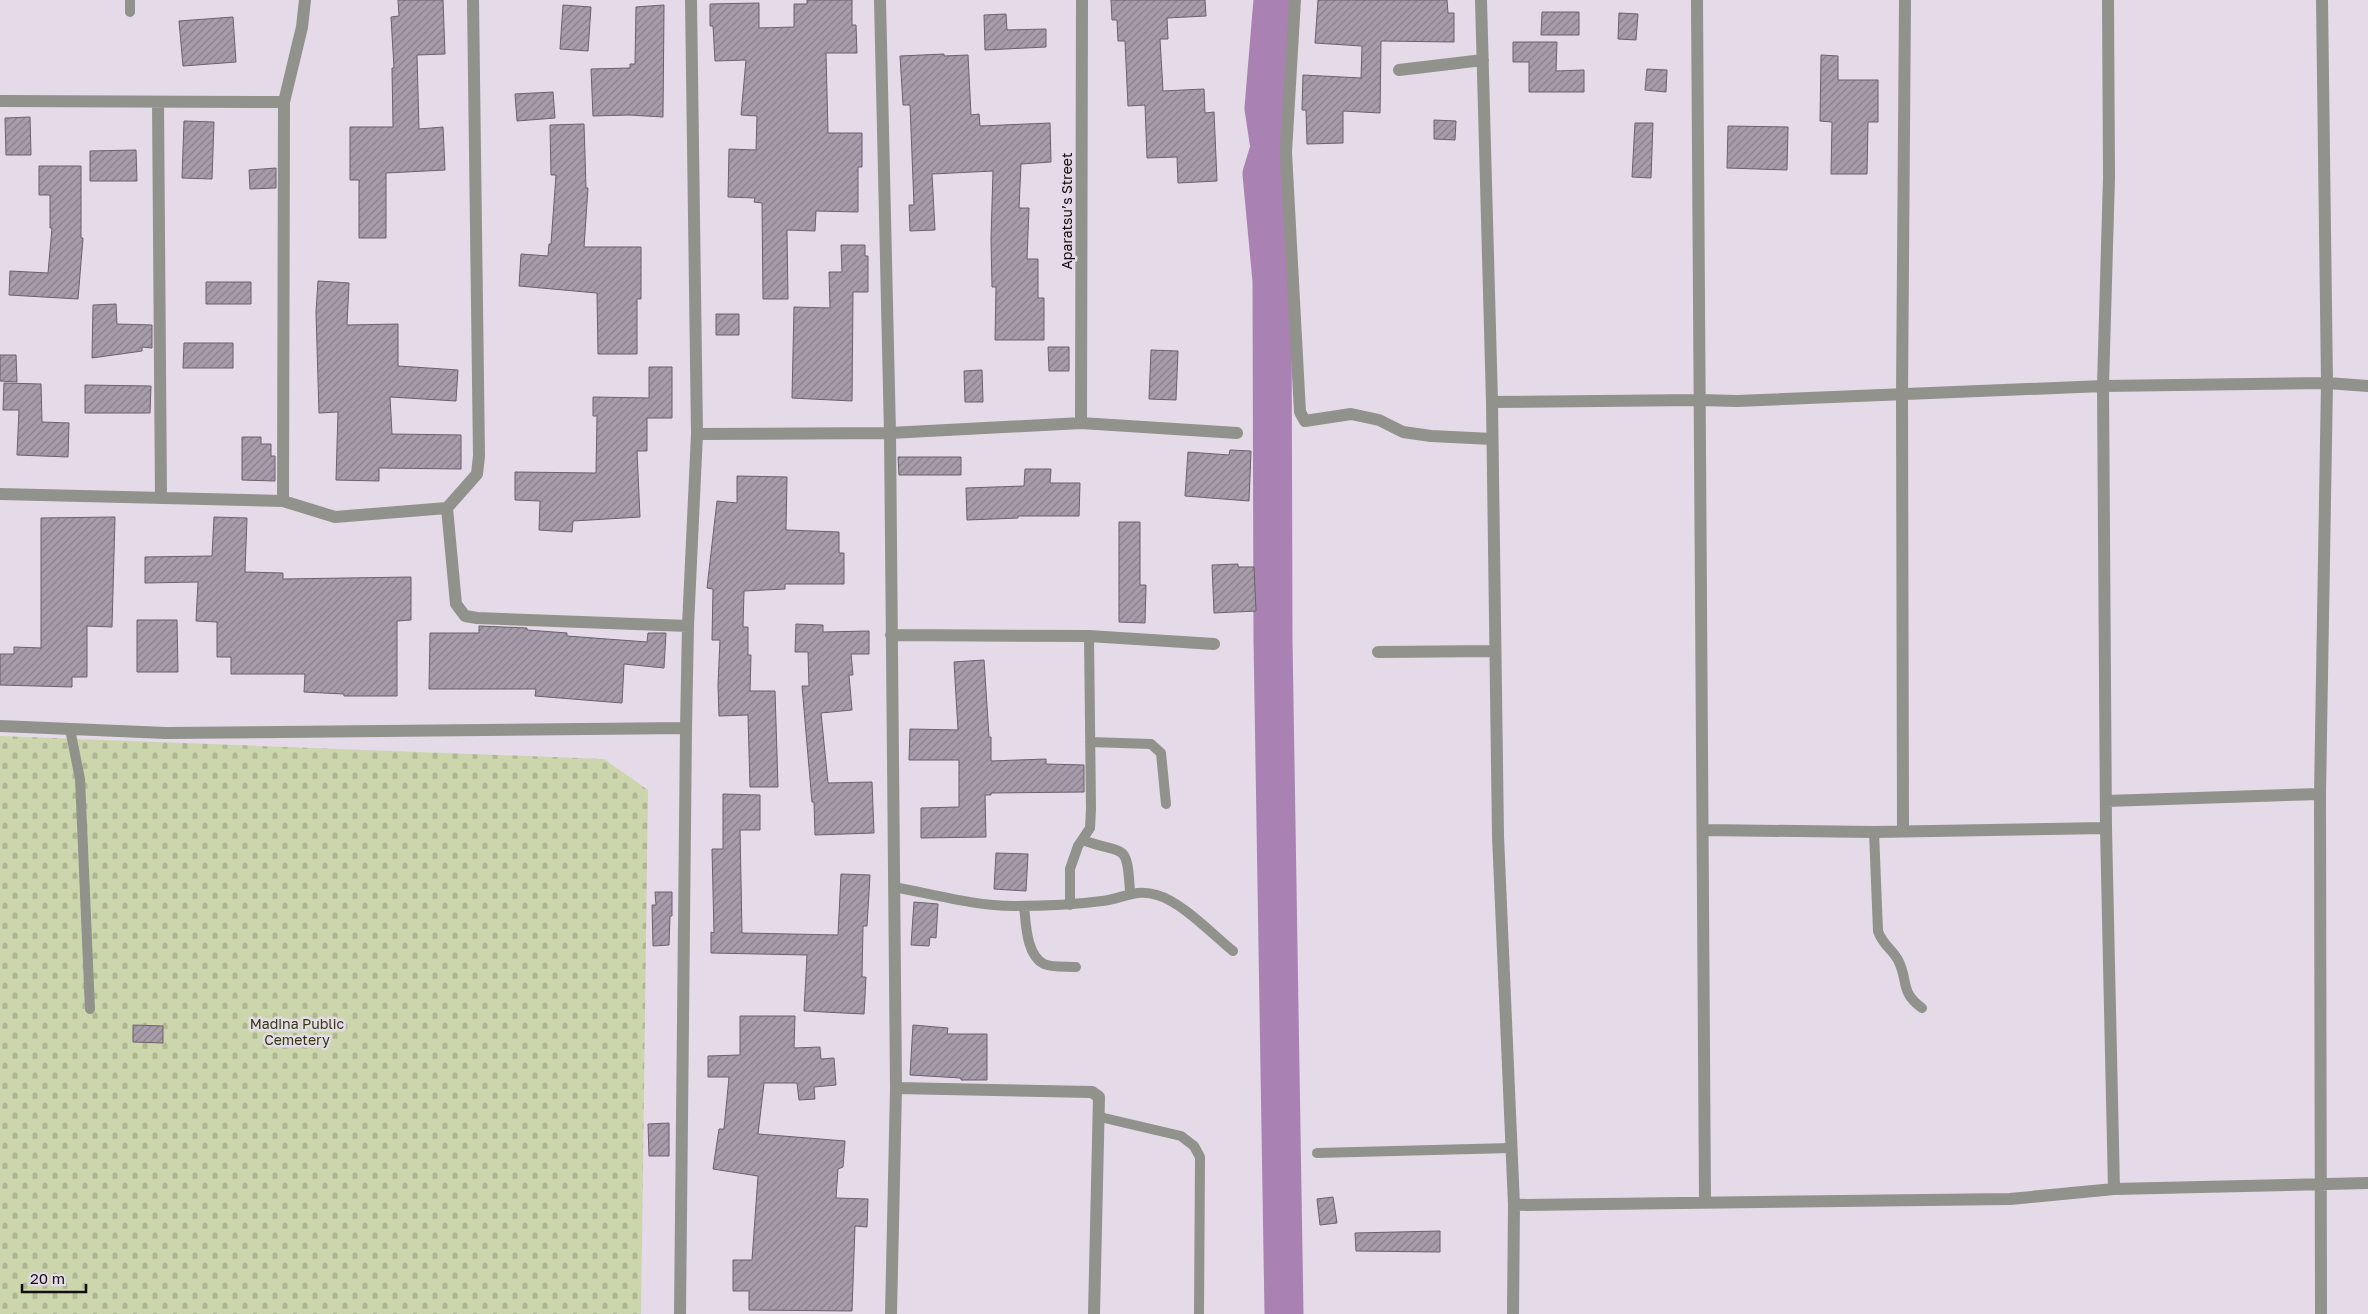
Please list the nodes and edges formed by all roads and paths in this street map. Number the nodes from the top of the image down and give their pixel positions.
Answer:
1 (130, 0) edge
2 (305, 0) edge
3 (473, 0) edge
4 (691, 0) edge
5 (880, 0) edge
6 (1082, 0) edge
7 (1295, 0) edge
8 (1481, 0) edge
9 (1697, 0) edge
10 (1905, 0) edge
11 (2108, 0) edge
12 (2322, 0) edge
13 (130, 12) dead end
14 (1483, 60) junction
15 (1399, 70) dead end
16 (0, 101) edge
17 (158, 102) junction
18 (284, 102) junction
19 (2327, 383) junction
20 (2103, 386) junction
21 (2368, 386) edge
22 (1902, 394) junction
23 (1700, 400) junction
24 (1492, 402) junction
25 (1081, 423) junction
26 (1237, 432) dead end
27 (890, 433) junction
28 (697, 434) junction
29 (1492, 439) junction
30 (0, 494) edge
31 (161, 498) junction
32 (283, 501) junction
33 (447, 508) junction
34 (688, 626) junction
35 (891, 635) junction
36 (1089, 636) junction
37 (1214, 644) dead end
38 (1495, 651) junction
39 (1378, 652) dead end
40 (0, 726) edge
41 (686, 728) junction
42 (70, 729) junction
43 (1090, 742) junction
44 (2320, 794) junction
45 (2106, 802) junction
46 (1166, 804) dead end
47 (2106, 828) junction
48 (1704, 830) junction
49 (1903, 831) junction
50 (1874, 832) junction
51 (1083, 840) junction
52 (894, 887) junction
53 (1130, 892) junction
54 (1070, 905) junction
55 (1024, 906) junction
56 (1233, 952) dead end
57 (1076, 967) dead end
58 (1922, 1008) dead end
59 (90, 1009) dead end
60 (896, 1088) junction
61 (1100, 1117) junction
62 (1511, 1148) junction
63 (1318, 1153) dead end
64 (2368, 1183) edge
65 (2322, 1184) junction
66 (2114, 1189) junction
67 (1705, 1202) junction
68 (1514, 1205) junction
69 (680, 1314) edge
70 (891, 1314) edge
71 (1094, 1314) edge
72 (1199, 1314) edge
73 (1513, 1314) edge
74 (2321, 1314) edge

1 - 13 lane
2 - 18 street
3 - 33 street
4 - 28 street
5 - 27 street
6 - 25 street, Aparatsu’s Street
7 - 29 street
8 - 14 street
9 - 23 street
10 - 22 street
11 - 20 street
12 - 19 street
14 - 15 street
14 - 24 street
16 - 17 street
17 - 18 street
17 - 31 street
18 - 32 street
19 - 20 street
19 - 21 street
19 - 44 street
20 - 22 street
20 - 45 street
22 - 23 street
22 - 49 street
23 - 24 street
23 - 48 street
24 - 29 street
25 - 26 street
25 - 27 street
27 - 28 street
27 - 35 street
28 - 34 street
29 - 38 street
30 - 31 street
31 - 32 street
32 - 33 street
33 - 34 street
34 - 41 street
35 - 36 street
35 - 52 street
36 - 37 street
36 - 43 lane
38 - 39 street
38 - 62 street
40 - 42 street
41 - 42 street
41 - 69 street
42 - 59 lane
43 - 46 lane
43 - 51 lane
44 - 45 street
44 - 65 street
45 - 47 street
47 - 49 street
47 - 66 street
48 - 50 street
48 - 67 street
49 - 50 street
50 - 58 lane
51 - 53 lane
51 - 54 lane
52 - 55 lane
52 - 60 street
53 - 54 lane
53 - 56 lane
54 - 55 lane
55 - 57 lane
60 - 61 street
60 - 70 street
61 - 71 street
61 - 72 lane
62 - 63 lane
62 - 68 street
64 - 65 street
65 - 66 street
65 - 74 street
66 - 67 street
67 - 68 street
68 - 73 street

